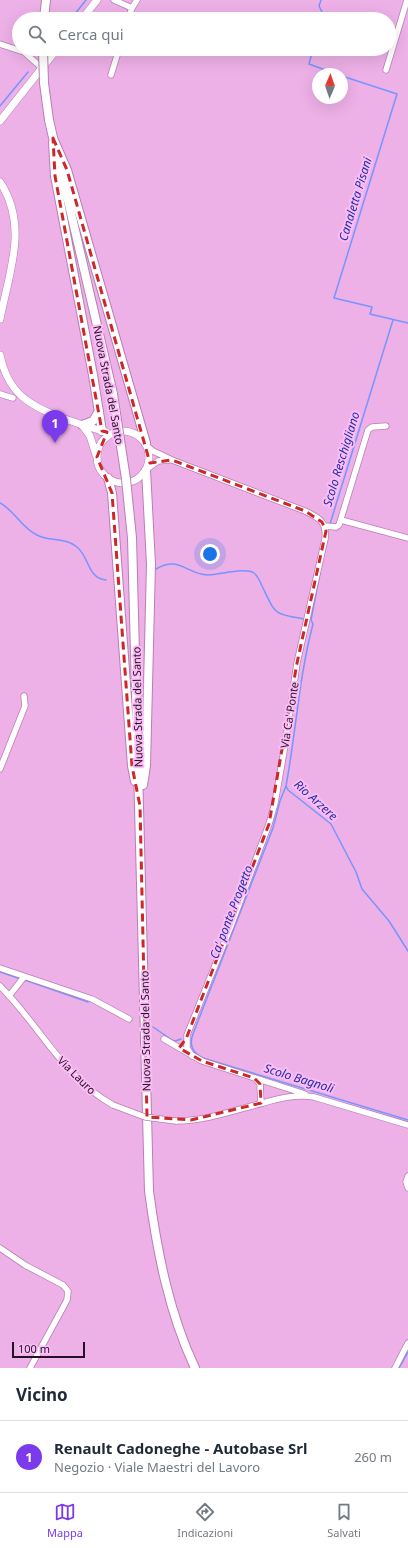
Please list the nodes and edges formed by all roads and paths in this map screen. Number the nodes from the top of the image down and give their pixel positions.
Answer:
1 (46, 0) edge
2 (97, 0) edge
3 (114, 0) edge
4 (137, 0) edge
5 (407, 0) edge
6 (132, 8) junction
7 (45, 12) edge
8 (88, 12) edge
9 (131, 12) edge
10 (396, 37) edge
11 (0, 44) edge
12 (12, 48) edge
13 (28, 56) edge
14 (43, 56) edge
15 (52, 56) edge
16 (117, 56) edge
17 (390, 56) edge
18 (42, 68) junction
19 (386, 70) dead end
20 (111, 75) dead end
21 (0, 121) edge
22 (53, 138) junction
23 (0, 182) edge
24 (0, 320) edge
25 (0, 355) edge
26 (0, 394) edge
27 (13, 398) dead end
28 (99, 410) junction
29 (82, 425) junction
30 (386, 426) dead end
31 (102, 431) junction
32 (112, 433) junction
33 (102, 441) junction
34 (146, 444) junction
35 (96, 458) junction
36 (172, 460) junction
37 (146, 469) junction
38 (108, 478) junction
39 (341, 520) junction
40 (325, 526) junction
41 (408, 538) edge
42 (24, 696) dead end
43 (0, 769) edge
44 (140, 806) junction
45 (0, 968) edge
46 (24, 977) junction
47 (0, 986) edge
48 (9, 996) junction
49 (129, 1019) dead end
50 (164, 1039) dead end
51 (186, 1039) junction
52 (174, 1046) junction
53 (192, 1056) junction
54 (254, 1078) junction
55 (309, 1096) junction
56 (262, 1103) junction
57 (408, 1125) edge
58 (408, 1176) edge
59 (408, 1188) edge
60 (0, 1248) edge
61 (408, 1343) edge
62 (30, 1368) edge
63 (196, 1368) edge
64 (395, 1368) edge

1 - 7 highway
2 - 8 main road
3 - 6 street
4 - 6 street
5 - 10 street
6 - 9 street
11 - 12 street
13 - 18 street
14 - 22 highway, Nuova Strada del Santo, bridge
15 - 18 main road
16 - 20 street
17 - 19 street
18 - 21 main road
22 - 28 highway
22 - 34 highway
22 - 44 highway, Nuova Strada del Santo, bridge
23 - 24 main road
25 - 29 main road
26 - 27 street
28 - 29 highway
28 - 31 highway
29 - 31 main road
29 - 35 main road
30 - 39 street
31 - 32 main road
31 - 33 main road
32 - 33 main road
32 - 34 main road
33 - 35 main road
34 - 36 street
34 - 37 main road
35 - 38 main road
36 - 37 street
36 - 40 street
37 - 38 main road
37 - 44 highway
38 - 44 highway
39 - 40 street
39 - 41 street
40 - 51 street, Via Ca' Ponte
42 - 43 street
44 - 63 highway, Nuova Strada del Santo
45 - 46 street
46 - 48 street
46 - 49 street
47 - 48 street, Via Lauro
48 - 56 street, Via Lauro, bridge
50 - 52 street
51 - 52 street
51 - 53 street
52 - 53 street
53 - 54 street
54 - 55 street
54 - 56 street
55 - 56 street, Via Lauro
55 - 57 street
58 - 59 street
60 - 62 street
61 - 64 street

